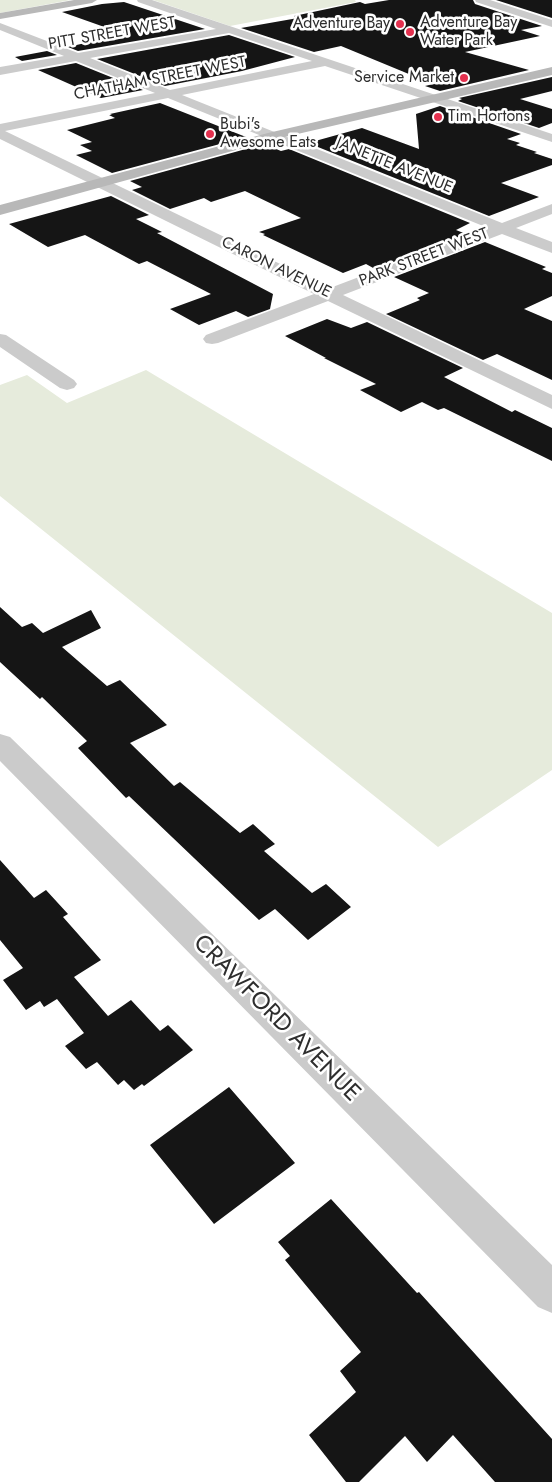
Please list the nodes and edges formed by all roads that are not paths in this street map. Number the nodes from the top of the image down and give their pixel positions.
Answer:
1 (92, 0) edge
2 (142, 0) edge
3 (480, 0) edge
4 (552, 15) edge
5 (0, 16) edge
6 (535, 19) junction
7 (552, 24) edge
8 (0, 26) edge
9 (230, 30) junction
10 (77, 57) junction
11 (327, 62) junction
12 (0, 71) edge
13 (552, 71) edge
14 (169, 94) junction
15 (432, 97) junction
16 (0, 128) edge
17 (0, 134) edge
18 (273, 136) junction
19 (552, 138) edge
20 (102, 182) junction
21 (552, 209) edge
22 (0, 210) edge
23 (502, 228) junction
24 (552, 248) edge
25 (329, 294) junction
26 (0, 339) edge
27 (212, 339) dead end
28 (67, 384) dead end
29 (552, 403) edge
30 (0, 744) edge
31 (552, 1293) edge

1 - 5 main road
2 - 9 street
3 - 6 street
4 - 6 street
6 - 7 street
8 - 10 street, JANETTE AVENUE
9 - 10 street, PITT STREET WEST
9 - 11 street
10 - 12 street, PITT STREET WEST
10 - 14 street, JANETTE AVENUE
11 - 14 street, CHATHAM STREET WEST
11 - 15 street
13 - 15 main road
14 - 16 street, CHATHAM STREET WEST
14 - 18 street, JANETTE AVENUE
15 - 18 main road
15 - 19 street
17 - 20 street, CARON AVENUE
18 - 20 main road
18 - 23 street, JANETTE AVENUE
20 - 22 main road
20 - 25 street, CARON AVENUE
21 - 23 street, PARK STREET WEST
23 - 24 street, JANETTE AVENUE
23 - 25 street, PARK STREET WEST
25 - 27 street, PARK STREET WEST
25 - 29 street, CARON AVENUE
26 - 28 street
30 - 31 street, CRAWFORD AVENUE

